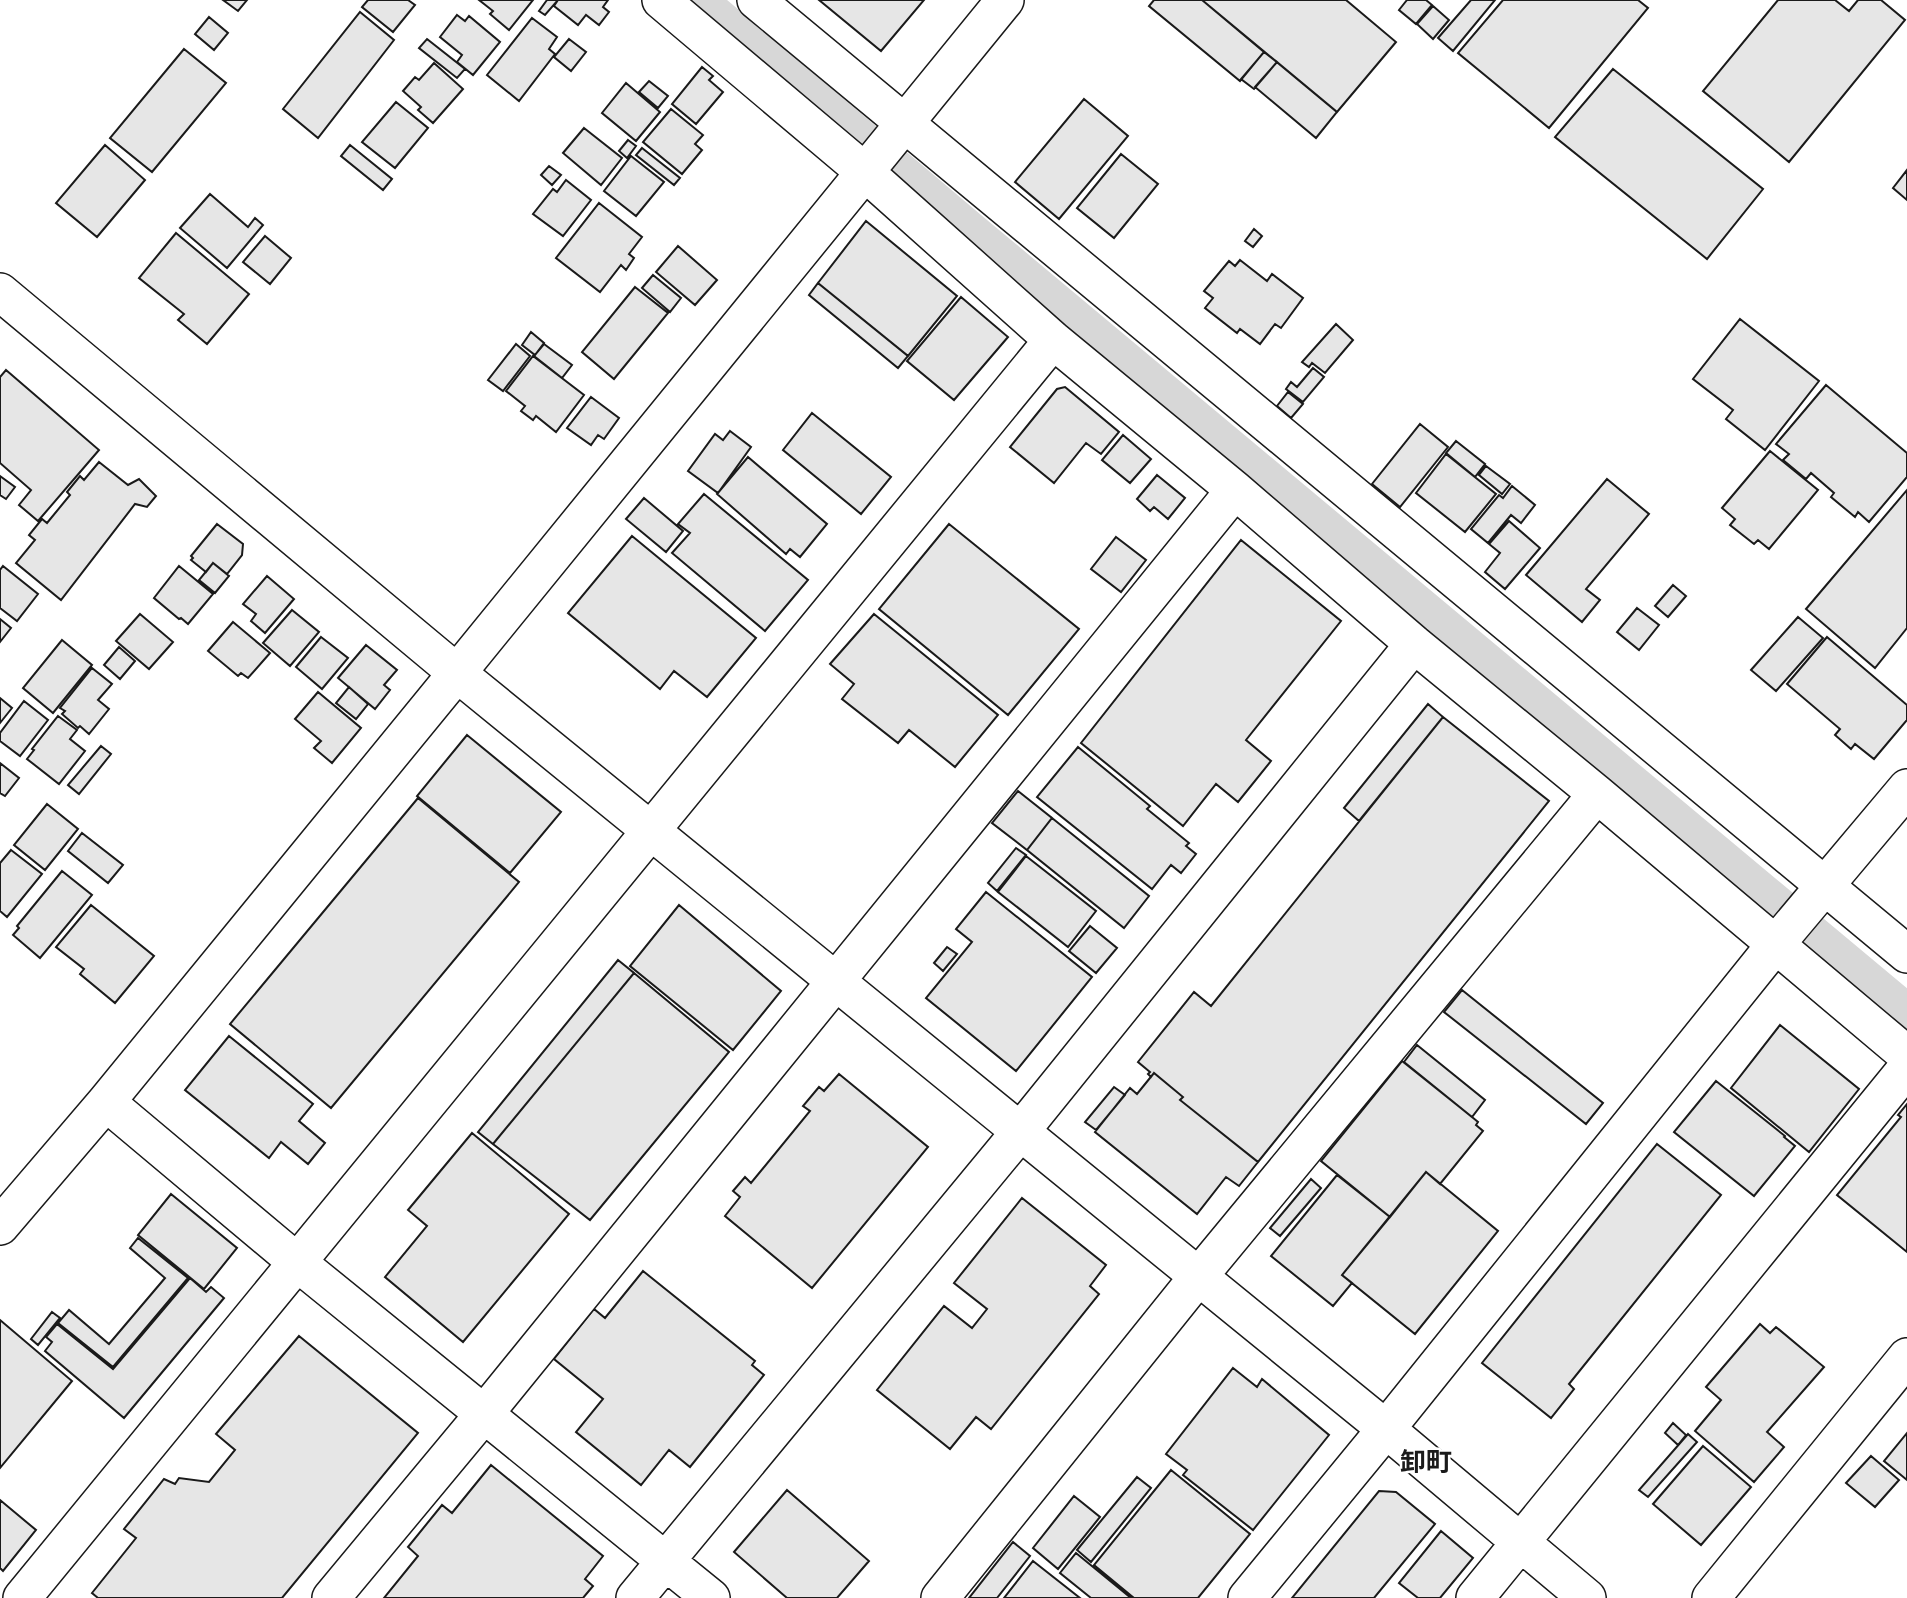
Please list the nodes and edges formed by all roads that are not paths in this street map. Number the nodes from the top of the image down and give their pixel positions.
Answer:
1 (661, 0) edge
2 (756, 0) edge
3 (1005, 0) edge
4 (901, 128) junction
5 (869, 169) junction
6 (0, 292) edge
7 (1053, 340) junction
8 (1235, 490) junction
9 (1414, 644) junction
10 (457, 673) junction
11 (1907, 788) edge
12 (1597, 794) junction
13 (650, 831) junction
14 (1818, 894) junction
15 (1781, 937) junction
16 (1907, 954) edge
17 (835, 982) junction
18 (1907, 1055) edge
19 (1907, 1068) edge
20 (106, 1101) junction
21 (1020, 1132) junction
22 (1, 1223) edge
23 (298, 1263) junction
24 (1198, 1277) junction
25 (1907, 1357) edge
26 (484, 1414) junction
27 (1386, 1429) junction
28 (1520, 1544) junction
29 (665, 1561) junction
30 (22, 1598) edge
31 (331, 1598) edge
32 (635, 1598) edge
33 (711, 1598) edge
34 (940, 1598) edge
35 (1247, 1598) edge
36 (1475, 1598) edge
37 (1587, 1598) edge
38 (1711, 1598) edge

1 - 5 street
2 - 4 street
3 - 4 street
4 - 5 street
4 - 14 street
5 - 7 street
5 - 10 street
6 - 10 street
7 - 8 street
7 - 13 street
8 - 9 street
8 - 17 street
9 - 12 street
9 - 21 street
10 - 13 street
10 - 20 street
11 - 14 street
12 - 15 street
12 - 24 street
13 - 17 street
13 - 23 street
14 - 15 street
14 - 16 street
15 - 18 street
15 - 27 street
17 - 21 street
17 - 26 street
19 - 28 street
20 - 22 street
20 - 23 street
21 - 24 street
21 - 29 street
23 - 26 street
23 - 30 street
24 - 27 street
24 - 34 street
25 - 38 street
26 - 29 street
26 - 31 street
27 - 28 street
27 - 35 street
28 - 36 street
28 - 37 street
29 - 32 street
29 - 33 street

